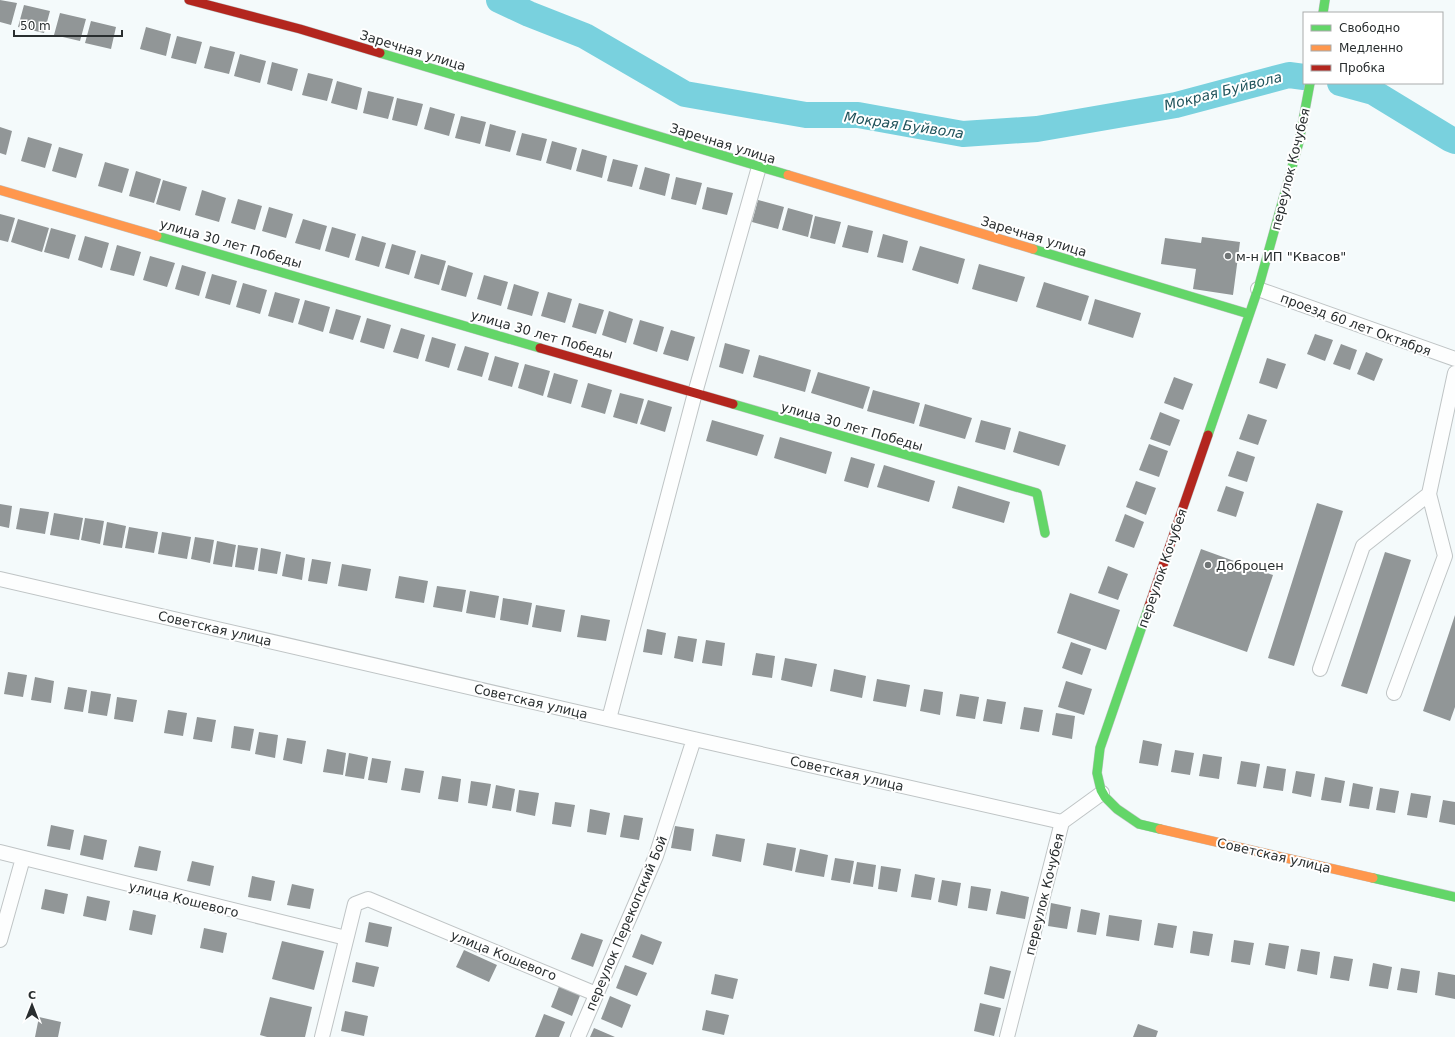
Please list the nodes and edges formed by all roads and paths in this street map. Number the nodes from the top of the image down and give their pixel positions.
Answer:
1 (189, 0) edge
2 (1325, 0) edge
3 (1323, 12) edge
4 (1310, 84) edge
5 (760, 167) junction
6 (0, 190) edge
7 (1258, 289) junction
8 (1249, 314) junction
9 (1455, 359) edge
10 (1455, 373) edge
11 (695, 393) junction
12 (1429, 494) junction
13 (1046, 533) dead end
14 (1450, 558) edge
15 (0, 579) edge
16 (1320, 669) dead end
17 (1394, 694) dead end
18 (610, 719) junction
19 (694, 739) junction
20 (1102, 794) junction
21 (1062, 822) junction
22 (0, 852) edge
23 (23, 858) junction
24 (1455, 897) edge
25 (346, 938) junction
26 (0, 940) edge
27 (596, 994) junction
28 (322, 1037) edge
29 (578, 1037) edge
30 (1007, 1037) edge

1 - 5 street, Заречная улица
2 - 3 street
4 - 7 street, переулок Кочубея
5 - 8 street, Заречная улица
5 - 11 street
6 - 11 street, улица 30 лет Победы
7 - 8 street, переулок Кочубея
7 - 9 street, проезд 60 лет Октября
8 - 20 street, переулок Кочубея
10 - 12 street
11 - 13 street, улица 30 лет Победы
11 - 18 street
12 - 14 street
12 - 16 street
14 - 17 street
15 - 18 street, Советская улица
18 - 19 street, Советская улица
19 - 21 street, Советская улица
19 - 27 street, переулок Перекопский Бой
20 - 21 street, переулок Кочубея
20 - 24 street, Советская улица
21 - 30 street, переулок Кочубея
22 - 23 street, улица Кошевого
23 - 25 street, улица Кошевого
23 - 26 street
25 - 27 street, улица Кошевого
25 - 28 street, улица Кошевого
27 - 29 street, переулок Перекопский Бой

